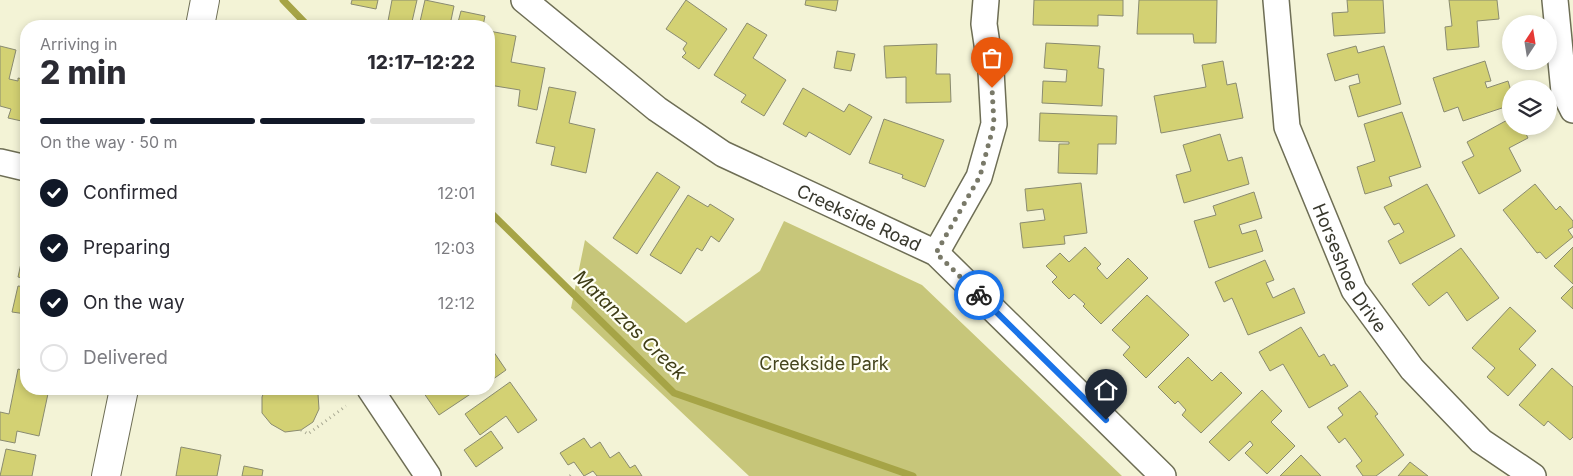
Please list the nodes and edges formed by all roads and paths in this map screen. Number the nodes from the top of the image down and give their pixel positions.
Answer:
1 (524, 0) edge
2 (986, 0) edge
3 (1276, 0) edge
4 (1556, 0) edge
5 (1573, 110) edge
6 (0, 162) edge
7 (20, 167) edge
8 (936, 253) junction
9 (123, 395) edge
10 (374, 395) edge
11 (346, 406) dead end
12 (301, 430) dead end
13 (106, 476) edge
14 (428, 476) edge
15 (1163, 476) edge
16 (1533, 476) edge

1 - 8 street, Creekside Road
2 - 8 street
3 - 16 street, Horseshoe Drive
4 - 5 street
6 - 7 street
8 - 15 street, Creekside Road
9 - 13 street
10 - 14 street
11 - 12 path

